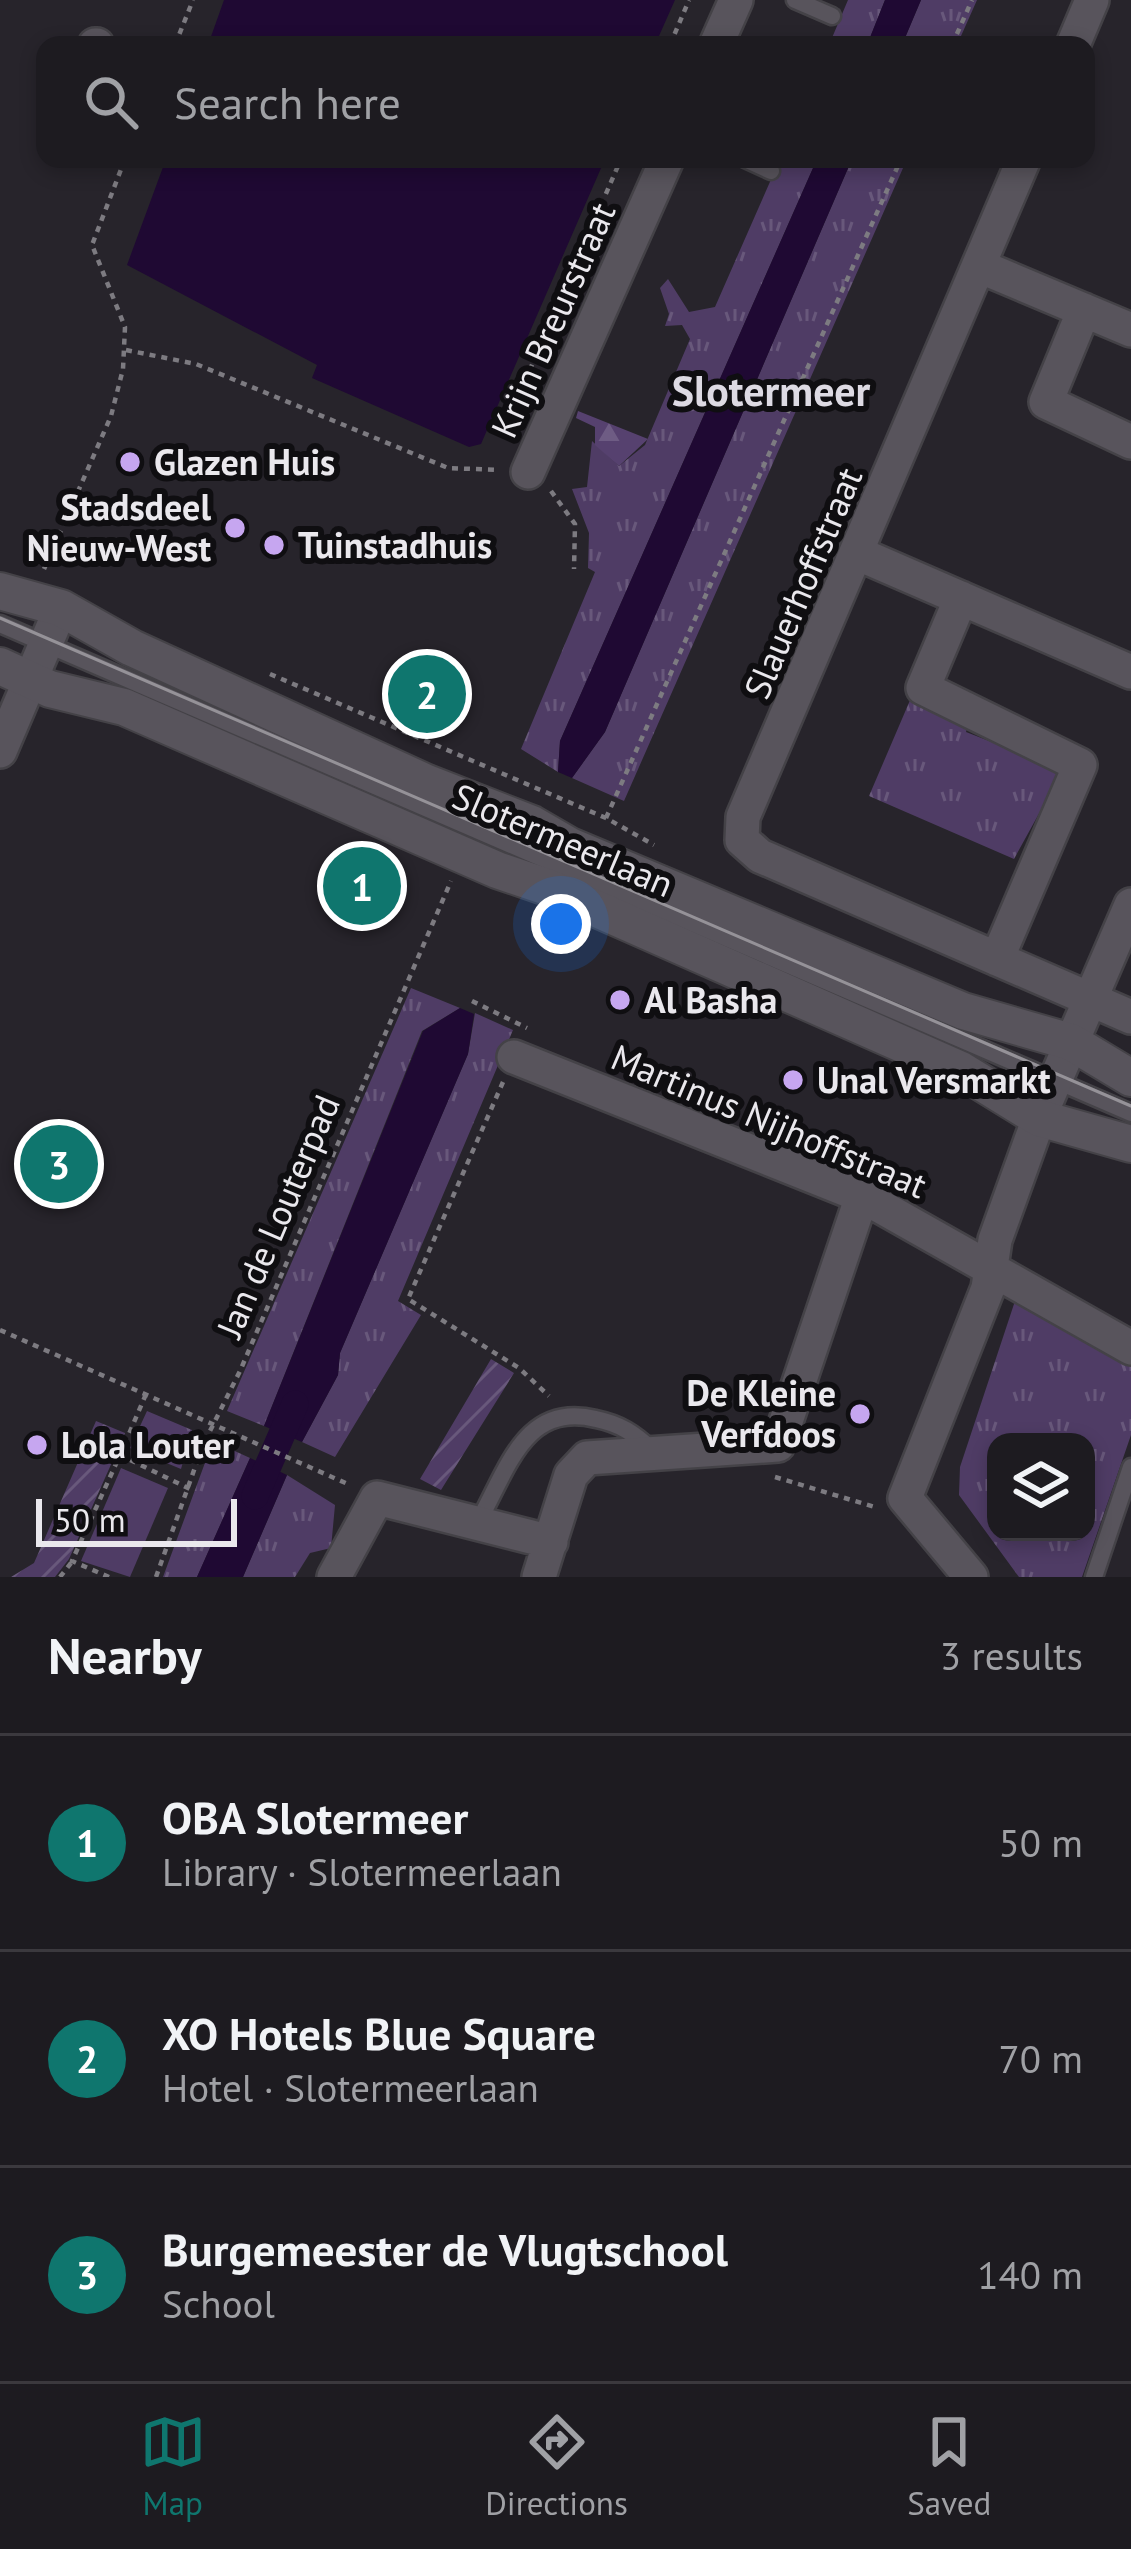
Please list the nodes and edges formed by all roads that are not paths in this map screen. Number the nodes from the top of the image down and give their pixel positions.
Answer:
1 (736, 0) edge
2 (795, 0) edge
3 (1092, 0) edge
4 (832, 16) dead end
5 (720, 36) edge
6 (1077, 36) edge
7 (663, 168) edge
8 (764, 168) edge
9 (1020, 168) edge
10 (771, 171) dead end
11 (979, 266) junction
12 (1084, 310) junction
13 (1131, 330) edge
14 (1131, 442) edge
15 (528, 472) road end
16 (859, 554) junction
17 (0, 591) edge
18 (961, 598) junction
19 (62, 608) junction
20 (0, 624) edge
21 (46, 644) junction
22 (1128, 663) edge
23 (15, 674) edge
24 (0, 751) edge
25 (1131, 905) edge
26 (997, 959) junction
27 (1090, 1000) junction
28 (1131, 1017) edge
29 (1071, 1042) junction
30 (514, 1057) road end
31 (1131, 1078) edge
32 (1055, 1080) junction
33 (1131, 1113) edge
34 (1039, 1118) junction
35 (1131, 1144) edge
36 (862, 1196) junction
37 (991, 1265) junction
38 (1131, 1348) edge
39 (653, 1450) junction
40 (1131, 1467) edge
41 (484, 1509) dead end
42 (551, 1542) junction
43 (334, 1577) edge
44 (539, 1577) edge
45 (971, 1577) edge
46 (1094, 1577) edge

1 - 5 street
2 - 4 lane
3 - 6 street
7 - 15 street, Krijn Breurstraat
8 - 10 lane
9 - 11 street, Slauerhoffstraat
11 - 12 street
11 - 16 street, Slauerhoffstraat
12 - 13 street
12 - 14 street
16 - 18 street
16 - 26 street, Slauerhoffstraat
17 - 19 main road, Slotermeerlaan
18 - 22 street
18 - 26 street
19 - 21 street
19 - 29 main road, Slotermeerlaan
20 - 21 lane, Slotermeerlaan
21 - 23 street
21 - 32 lane, Slotermeerlaan
23 - 24 street
23 - 34 main road, Slotermeerlaan
25 - 27 street
26 - 27 street
27 - 28 street
27 - 29 street
29 - 31 main road, Slotermeerlaan
29 - 32 street
30 - 36 street, Martinus Nijhoffstraat
32 - 33 lane, Slotermeerlaan
32 - 34 street
34 - 35 main road, Slotermeerlaan
34 - 37 street
36 - 37 street, Martinus Nijhoffstraat
36 - 39 street
37 - 38 street, Martinus Nijhoffstraat
37 - 45 street
39 - 41 lane
39 - 42 street
40 - 46 lane
42 - 43 street
42 - 44 street

